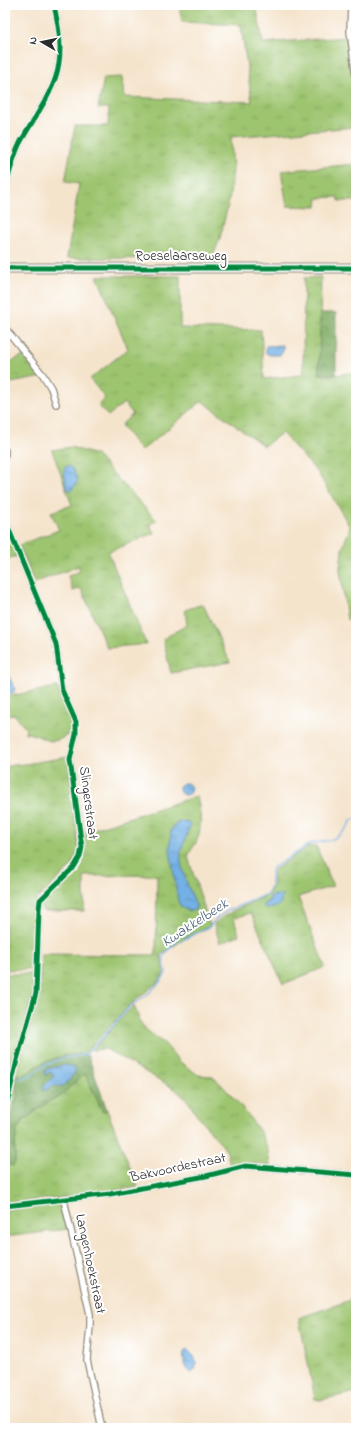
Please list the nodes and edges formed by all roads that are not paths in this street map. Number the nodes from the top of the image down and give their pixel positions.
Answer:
1 (54, 5) edge
2 (351, 5) edge
3 (356, 77) edge
4 (5, 190) edge
5 (5, 268) edge
6 (356, 268) edge
7 (5, 328) edge
8 (56, 404) dead end
9 (5, 520) edge
10 (5, 1107) edge
11 (356, 1175) edge
12 (64, 1200) junction
13 (5, 1206) edge
14 (102, 1428) edge

1 - 4 street
2 - 3 street
5 - 6 main road, Roeselaarseweg
7 - 8 street
9 - 10 street, Slingerstraat
11 - 12 street, Bakvoordestraat
12 - 13 street, Bakvoordestraat
12 - 14 street, Langenhoekstraat

